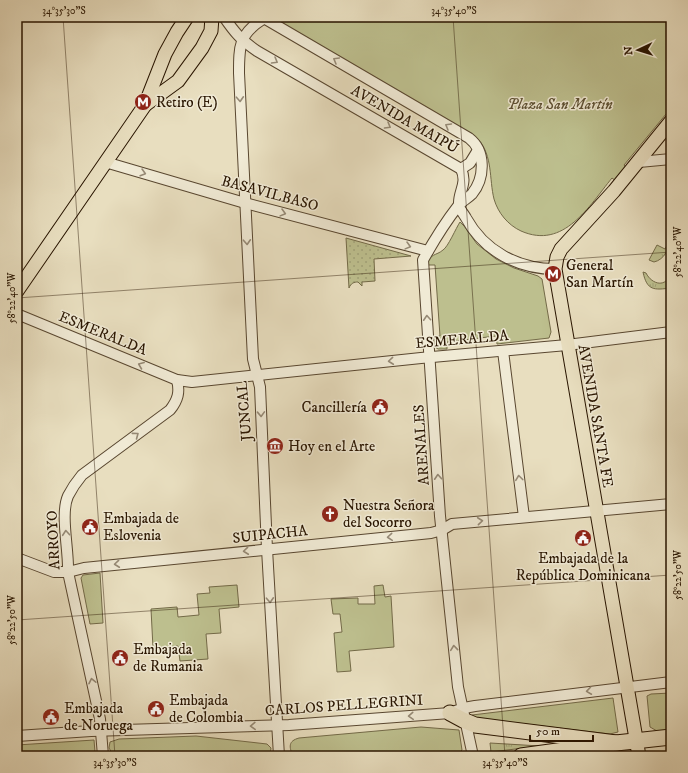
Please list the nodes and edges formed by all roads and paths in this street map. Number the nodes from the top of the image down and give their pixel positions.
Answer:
1 (187, 17) edge
2 (212, 17) edge
3 (224, 17) edge
4 (263, 18) edge
5 (242, 41) junction
6 (145, 105) junction
7 (671, 121) edge
8 (478, 150) junction
9 (671, 158) edge
10 (105, 162) junction
11 (639, 162) junction
12 (461, 169) junction
13 (245, 203) junction
14 (459, 205) junction
15 (428, 251) junction
16 (555, 269) junction
17 (17, 291) edge
18 (17, 314) edge
19 (671, 332) edge
20 (568, 345) junction
21 (503, 351) junction
22 (430, 357) junction
23 (256, 376) junction
24 (177, 380) junction
25 (671, 504) edge
26 (597, 511) junction
27 (524, 517) junction
28 (442, 530) junction
29 (267, 549) junction
30 (17, 558) edge
31 (68, 572) junction
32 (671, 682) edge
33 (628, 686) junction
34 (460, 714) junction
35 (277, 725) junction
36 (101, 731) junction
37 (17, 736) edge
38 (671, 737) edge
39 (616, 743) junction
40 (638, 749) edge
41 (103, 756) edge
42 (279, 756) edge
43 (474, 756) edge
44 (521, 756) edge

1 - 6 main road
2 - 6 main road
3 - 5 street, AVENIDA MAIPÚ
4 - 5 street
8 -> 4 street
5 -> 12 street, AVENIDA MAIPÚ
5 -> 13 street, JUNCAL
6 - 10 main road
7 - 11 main road, AVENIDA SANTA FE
8 - 12 street
8 - 14 street, ARENALES
9 - 11 street
10 -> 13 street, BASAVILBASO
10 - 17 main road
11 - 16 main road, AVENIDA SANTA FE
12 - 14 street, AVENIDA MAIPÚ
13 -> 15 street, BASAVILBASO
13 -> 23 street, JUNCAL
14 - 15 street, ARENALES
14 - 16 street
22 -> 15 street, ARENALES
16 - 20 main road, AVENIDA SANTA FE
24 -> 18 street, ESMERALDA
19 - 20 street, ESMERALDA
20 - 21 street, ESMERALDA
20 - 26 main road, AVENIDA SANTA FE
21 - 22 street, ESMERALDA
27 -> 21 street
22 -> 23 street, ESMERALDA
28 -> 22 street, ARENALES
23 - 24 street
23 -> 29 street, JUNCAL
31 -> 24 street, ARROYO
25 - 26 street, SUIPACHA
26 - 27 street, SUIPACHA
26 - 33 main road, AVENIDA SANTA FE
28 -> 27 street, SUIPACHA
28 -> 29 street, SUIPACHA
34 -> 28 street, ARENALES
29 -> 31 street, SUIPACHA
29 -> 35 street, JUNCAL
30 - 31 street, SUIPACHA
36 -> 31 street, ARROYO
32 - 33 street, CARLOS PELLEGRINI
33 -> 34 street, CARLOS PELLEGRINI
33 - 40 main road, AVENIDA SANTA FE
34 -> 35 street, CARLOS PELLEGRINI
34 - 39 highway
34 - 43 street, ARENALES
35 -> 36 street, CARLOS PELLEGRINI
35 - 42 street, JUNCAL
36 - 37 street, CARLOS PELLEGRINI
36 - 41 street, ARROYO
38 - 40 highway
39 - 40 highway
39 - 44 highway

